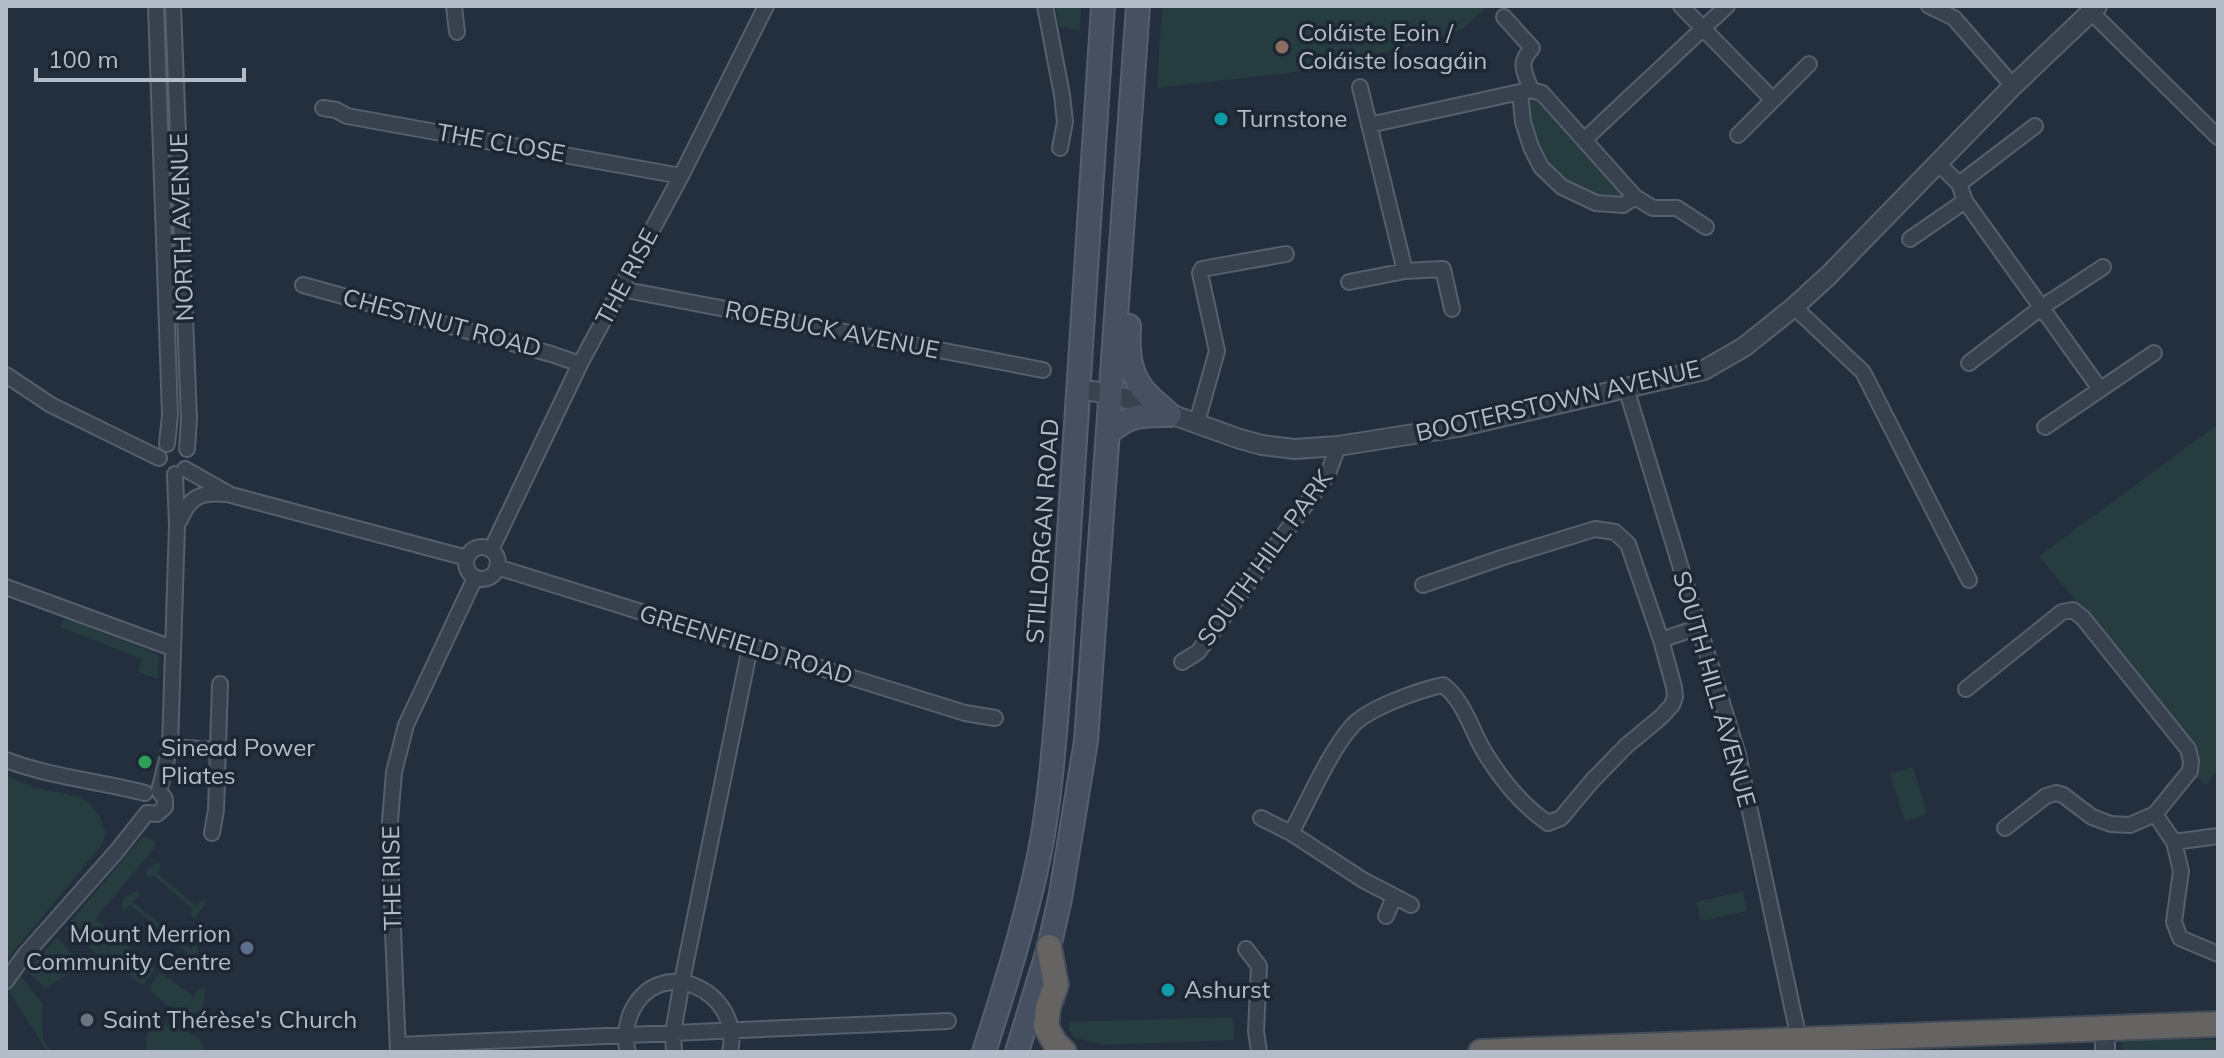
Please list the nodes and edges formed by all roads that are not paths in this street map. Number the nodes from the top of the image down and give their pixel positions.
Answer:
1 (156, 6) edge
2 (173, 6) edge
3 (454, 6) edge
4 (766, 6) edge
5 (1045, 6) edge
6 (1103, 6) edge
7 (1138, 6) edge
8 (1681, 6) edge
9 (1727, 6) edge
10 (1929, 6) edge
11 (2094, 9) edge
12 (1504, 17) dead end
13 (1703, 29) junction
14 (457, 32) dead end
15 (1809, 64) dead end
16 (2013, 86) junction
17 (1360, 87) dead end
18 (1525, 91) junction
19 (1773, 100) junction
20 (323, 108) dead end
21 (1369, 125) junction
22 (2035, 126) dead end
23 (1738, 135) dead end
24 (2218, 137) edge
25 (1584, 140) junction
26 (1060, 148) dead end
27 (1938, 163) junction
28 (681, 176) junction
29 (1959, 184) junction
30 (1635, 197) junction
31 (1965, 201) junction
32 (1706, 227) dead end
33 (1910, 239) dead end
34 (1286, 254) dead end
35 (1119, 264) junction
36 (2103, 267) dead end
37 (1405, 271) junction
38 (1349, 282) dead end
39 (303, 285) dead end
40 (621, 289) junction
41 (1794, 307) junction
42 (2042, 307) junction
43 (1452, 309) dead end
44 (1083, 316) junction
45 (1116, 319) junction
46 (2154, 353) dead end
47 (1969, 363) dead end
48 (580, 364) junction
49 (1043, 370) dead end
50 (6, 375) edge
51 (1626, 388) junction
52 (1078, 389) junction
53 (2100, 389) junction
54 (1111, 394) junction
55 (1170, 415) junction
56 (1197, 422) junction
57 (2045, 427) dead end
58 (1108, 433) junction
59 (167, 444) junction
60 (1338, 446) junction
61 (187, 449) junction
62 (159, 458) junction
63 (180, 471) junction
64 (231, 495) junction
65 (177, 525) junction
66 (491, 550) junction
67 (467, 558) junction
68 (497, 567) junction
69 (475, 578) junction
70 (1969, 580) dead end
71 (1423, 585) dead end
72 (6, 587) edge
73 (1699, 627) junction
74 (1661, 640) junction
75 (750, 647) junction
76 (172, 648) junction
77 (1182, 662) dead end
78 (220, 684) dead end
79 (1966, 689) dead end
80 (995, 718) dead end
81 (170, 747) junction
82 (217, 750) junction
83 (6, 760) edge
84 (152, 792) junction
85 (147, 813) junction
86 (2155, 814) junction
87 (1261, 818) dead end
88 (2005, 828) dead end
89 (212, 833) dead end
90 (1291, 833) junction
91 (2218, 836) edge
92 (2174, 842) junction
93 (1394, 897) junction
94 (1411, 905) dead end
95 (1386, 916) dead end
96 (1049, 947) junction
97 (1246, 949) dead end
98 (2218, 954) edge
99 (6, 981) edge
100 (682, 981) junction
101 (1001, 1000) junction
102 (948, 1021) dead end
103 (2218, 1024) edge
104 (2105, 1027) junction
105 (732, 1031) junction
106 (673, 1033) junction
107 (625, 1036) junction
108 (1799, 1039) junction
109 (398, 1049) edge
110 (1513, 1051) edge
111 (628, 1052) edge
112 (674, 1052) edge
113 (730, 1052) edge
114 (984, 1052) edge
115 (1017, 1052) edge
116 (1064, 1052) edge
117 (1259, 1052) edge
118 (1481, 1052) edge
119 (2105, 1052) edge

1 - 59 street, NORTH AVENUE
2 - 61 street, NORTH AVENUE
3 - 14 street
4 - 28 street, THE RISE
5 - 26 street
6 - 44 main road, STILLORGAN ROAD
7 - 35 main road
8 - 13 street
9 - 13 street
10 - 16 street
11 - 16 street, BOOTERSTOWN AVENUE
11 - 24 street
12 - 18 street
13 - 19 street
13 - 25 street
15 - 19 street
16 - 27 street, BOOTERSTOWN AVENUE
17 - 21 street
18 - 21 street
18 - 25 street
18 - 30 street
19 - 23 street
20 - 28 street, THE CLOSE
21 - 37 street
22 - 29 street
25 - 30 street
27 - 29 street
27 - 41 street, BOOTERSTOWN AVENUE
28 - 40 street, THE RISE
29 - 31 street
30 - 32 street
31 - 33 street
31 - 42 street
34 - 56 street
35 - 45 main road
35 - 55 main road
36 - 42 street
37 - 38 street
37 - 43 street
39 - 48 street, CHESTNUT ROAD
40 - 48 street, THE RISE
40 - 49 street, ROEBUCK AVENUE
41 - 51 street, BOOTERSTOWN AVENUE
41 - 70 street
42 - 47 street
42 - 53 street
44 - 45 main road
44 - 52 main road, STILLORGAN ROAD
45 - 54 main road
46 - 53 street
48 - 66 street, THE RISE
50 - 62 street
51 - 60 street, BOOTERSTOWN AVENUE
51 - 73 street, SOUTH HILL AVENUE
52 - 54 street, BOOTERSTOWN AVENUE
52 - 101 main road, STILLORGAN ROAD
53 - 57 street
54 - 55 street, BOOTERSTOWN AVENUE
54 - 58 main road
55 - 56 street, BOOTERSTOWN AVENUE
55 - 58 main road
56 - 60 street, BOOTERSTOWN AVENUE
58 - 96 main road
59 - 61 street
59 - 62 street
60 - 77 street, SOUTH HILL PARK
61 - 63 street
62 - 63 street
63 - 64 street
63 - 65 street
64 - 65 street
64 - 67 street
65 - 76 street
66 - 67 street
66 - 68 street
67 - 69 street
68 - 69 street
68 - 75 street, GREENFIELD ROAD
69 - 109 street, THE RISE
71 - 74 street
72 - 76 street
73 - 74 street
73 - 108 street, SOUTH HILL AVENUE
74 - 90 street
75 - 80 street, GREENFIELD ROAD
75 - 100 street
76 - 81 street
78 - 82 street
79 - 86 street
81 - 82 street
81 - 84 street
82 - 89 street
83 - 84 street
84 - 85 street
84 - 85 street
85 - 99 street
86 - 88 street
86 - 92 street
87 - 90 street
90 - 93 street
91 - 92 street
92 - 98 street
93 - 94 street
93 - 95 street
96 - 101 main road
96 - 115 main road
96 - 116 highway
97 - 117 street
100 - 105 street
100 - 106 street
100 - 107 street
101 - 114 main road, STILLORGAN ROAD
102 - 105 street
103 - 104 highway
104 - 108 highway
104 - 119 street
105 - 106 street
105 - 113 street
106 - 107 street
106 - 112 street
107 - 109 street
107 - 111 street
108 - 110 highway
110 - 118 highway

